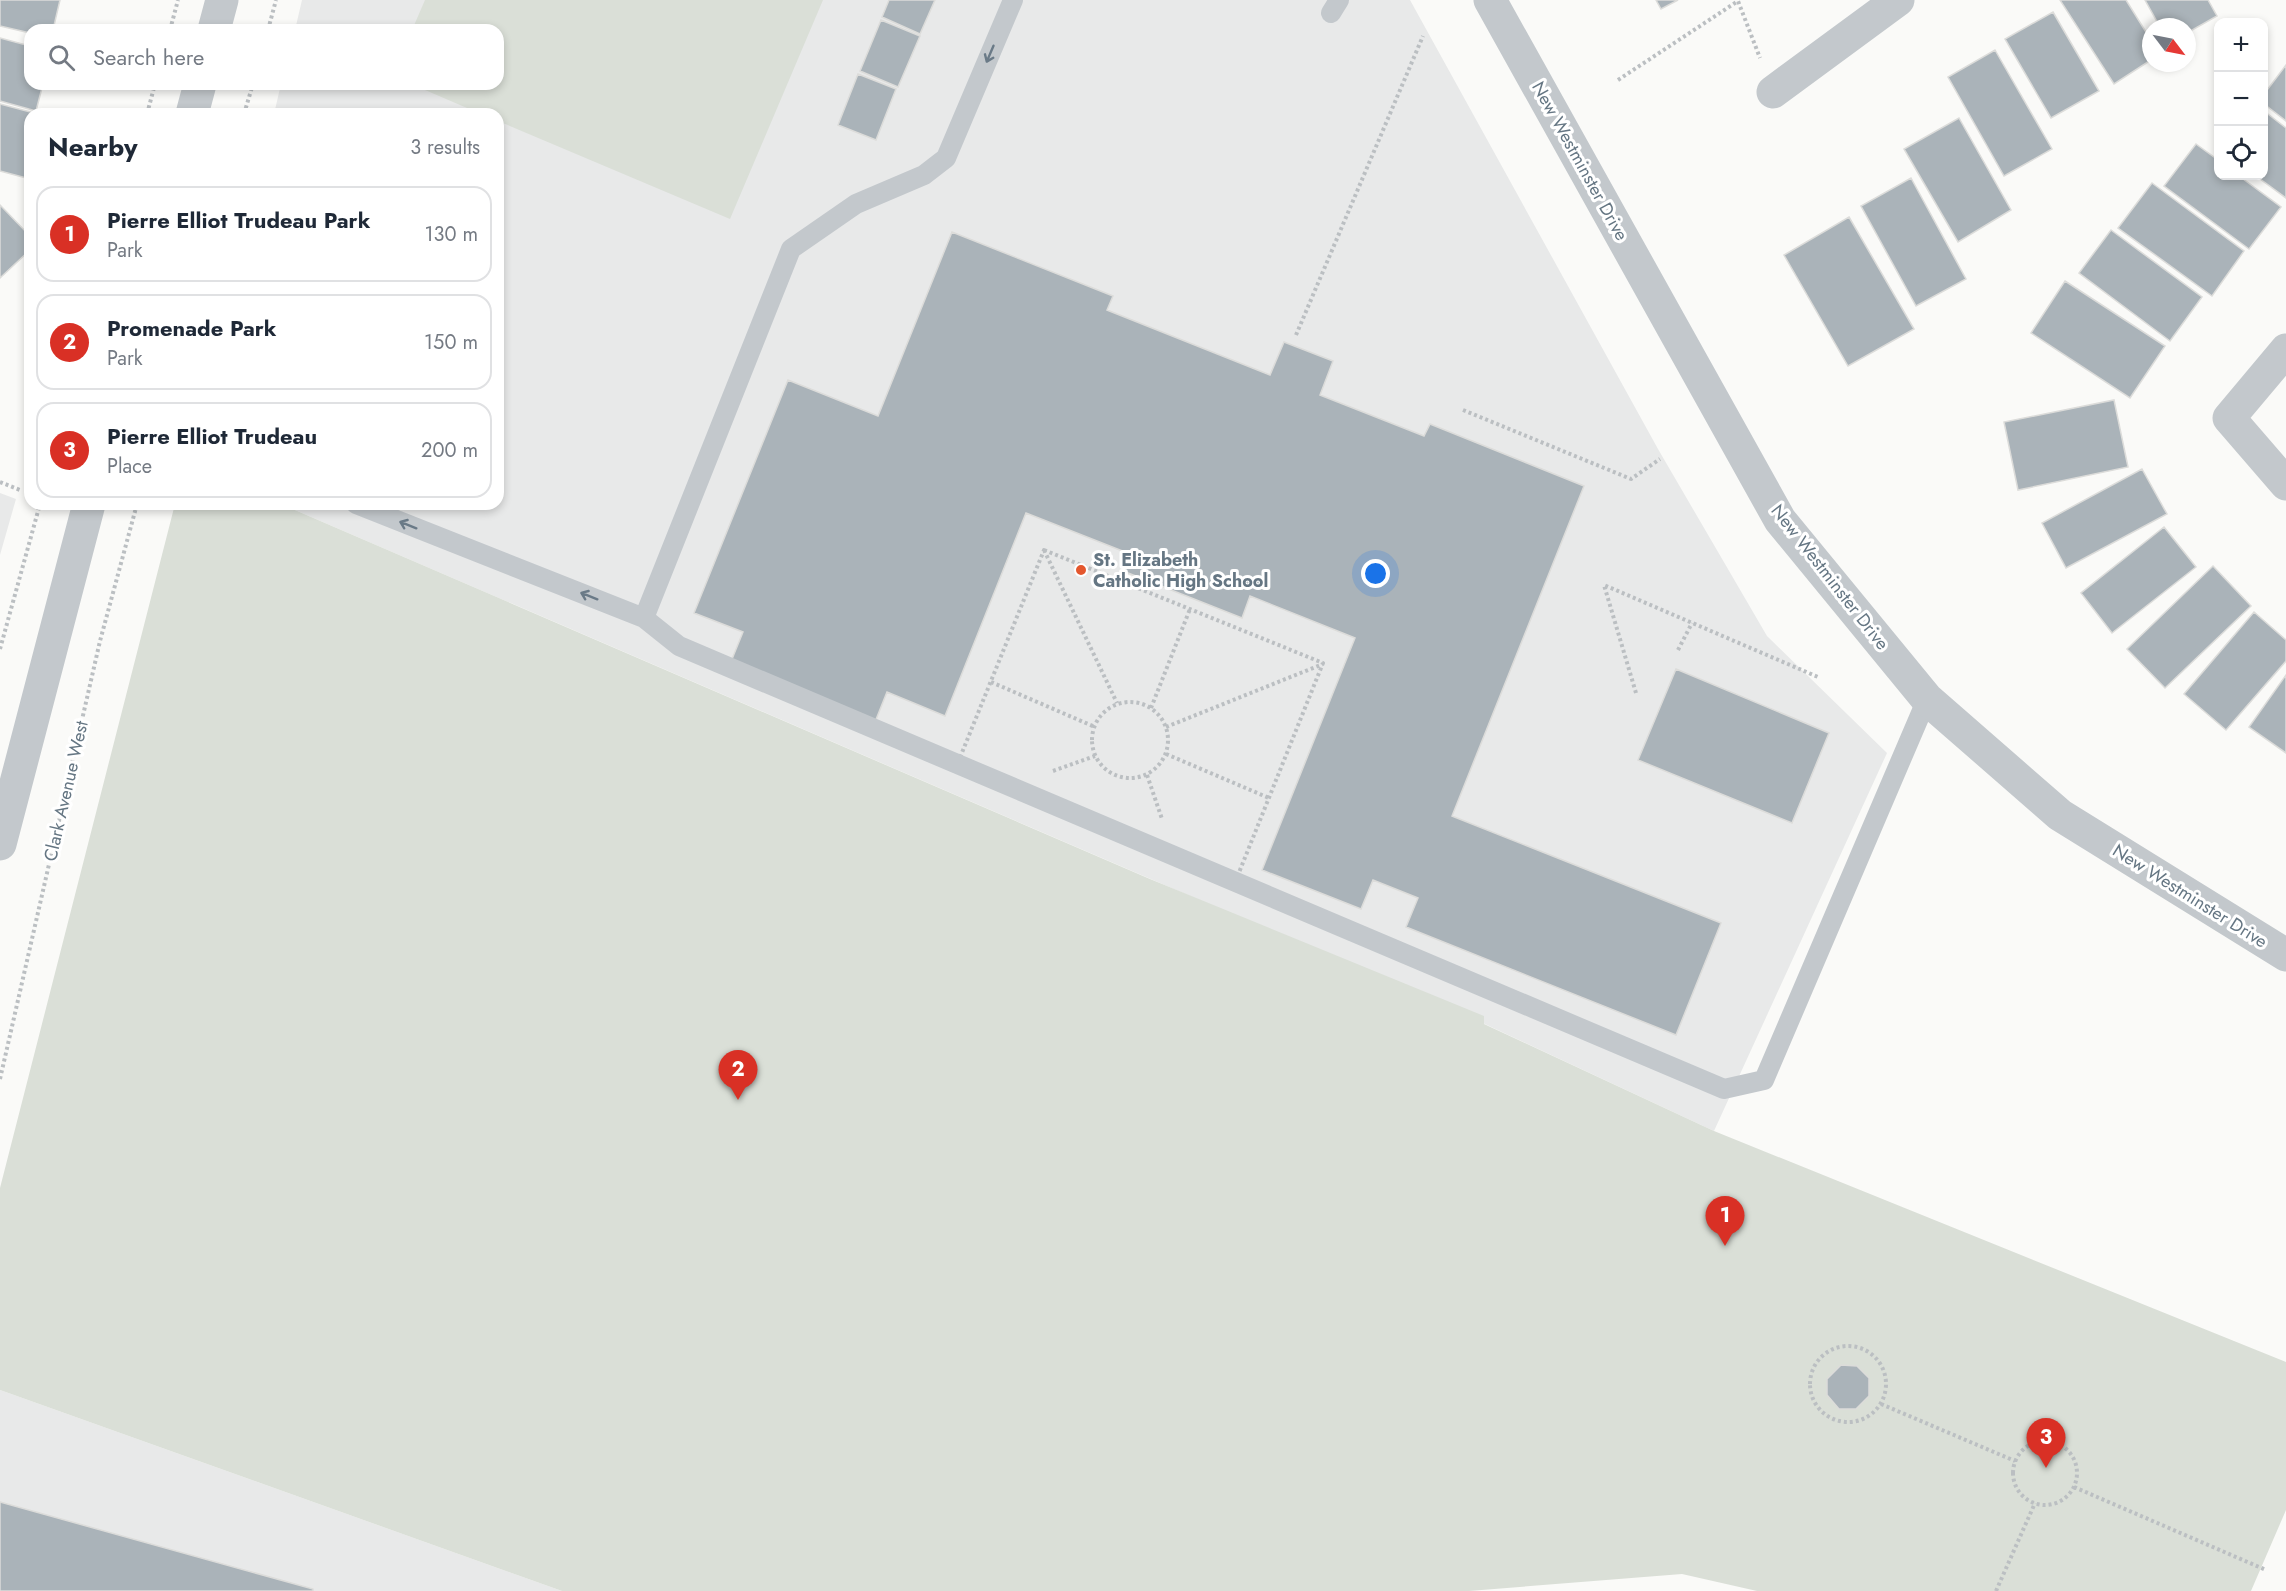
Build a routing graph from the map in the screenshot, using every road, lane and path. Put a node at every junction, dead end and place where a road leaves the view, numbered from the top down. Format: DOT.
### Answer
graph roads {
  1 [pos="178,0"];
  2 [pos="222,0"];
  3 [pos="276,0"];
  4 [pos="1013,0"];
  5 [pos="1490,0"];
  6 [pos="1898,0"];
  7 [pos="172,24"];
  8 [pos="216,24"];
  9 [pos="270,24"];
  10 [pos="1423,36"];
  11 [pos="1618,80"];
  12 [pos="153,90"];
  13 [pos="198,90"];
  14 [pos="251,90"];
  15 [pos="1773,92"];
  16 [pos="149,108"];
  17 [pos="194,108"];
  18 [pos="246,108"];
  19 [pos="1296,335"];
  20 [pos="2286,350"];
  21 [pos="1463,410"];
  22 [pos="1660,459"];
  23 [pos="0,482"];
  24 [pos="2286,484"];
  25 [pos="20,490"];
  26 [pos="38,510"];
  27 [pos="87,510"];
  28 [pos="134,510"];
  29 [pos="371,510"];
  30 [pos="1044,550"];
  31 [pos="1190,609"];
  32 [pos="644,618"];
  33 [pos="1692,623"];
  34 [pos="0,649"];
  35 [pos="1678,650"];
  36 [pos="1323,663"];
  37 [pos="1818,677"];
  38 [pos="991,682"];
  39 [pos="1636,693"];
  40 [pos="1928,699"];
  41 [pos="1117,704"];
  42 [pos="1150,708"];
  43 [pos="1095,727"];
  44 [pos="1166,727"];
  45 [pos="1166,754"];
  46 [pos="1095,756"];
  47 [pos="1051,772"];
  48 [pos="1147,775"];
  49 [pos="1029,780"];
  50 [pos="1018,784"];
  51 [pos="1269,798"];
  52 [pos="1165,827"];
  53 [pos="1169,837"];
  54 [pos="0,844"];
  55 [pos="1172,848"];
  56 [pos="2286,955"];
  57 [pos="0,1078"];
  58 [pos="1881,1404"];
  59 [pos="2015,1461"];
  60 [pos="2073,1486"];
  61 [pos="2035,1503"];
  62 [pos="2266,1570"];
  63 [pos="1996,1591"];
  1 -- 7 [label="path"];
  2 -- 8 [label="street"];
  3 -- 9 [label="path"];
  4 -- 32 [label="lane, one-way"];
  5 -- 40 [label="street, New Westminster Drive"];
  6 -- 15 [label="street"];
  10 -- 19 [label="path"];
  11 -- 15 [label="path"];
  12 -- 16 [label="path"];
  13 -- 17 [label="street"];
  14 -- 18 [label="path"];
  20 -- 24 [label="street"];
  21 -- 22 [label="path"];
  23 -- 25 [label="path"];
  26 -- 34 [label="path"];
  27 -- 54 [label="street"];
  28 -- 57 [label="path, Clark Avenue West"];
  32 -- 29 [label="lane, one-way"];
  30 -- 31 [label="path"];
  30 -- 38 [label="path"];
  30 -- 41 [label="path"];
  31 -- 36 [label="path"];
  31 -- 42 [label="path"];
  32 -- 40 [label="lane"];
  33 -- 35 [label="path"];
  33 -- 37 [label="path"];
  33 -- 39 [label="path"];
  36 -- 44 [label="path"];
  36 -- 51 [label="path"];
  38 -- 43 [label="path"];
  38 -- 50 [label="path"];
  40 -- 56 [label="street, New Westminster Drive"];
  41 -- 42 [label="path"];
  41 -- 43 [label="path"];
  42 -- 44 [label="path"];
  43 -- 46 [label="path"];
  44 -- 45 [label="path"];
  45 -- 48 [label="path"];
  45 -- 51 [label="path"];
  46 -- 47 [label="path"];
  46 -- 48 [label="path"];
  48 -- 52 [label="path"];
  49 -- 50 [label="path"];
  50 -- 55 [label="path"];
  51 -- 55 [label="path"];
  53 -- 55 [label="path"];
  58 -- 58 [label="path"];
  58 -- 59 [label="path"];
  59 -- 60 [label="path"];
  59 -- 61 [label="path"];
  60 -- 61 [label="path"];
  60 -- 62 [label="path"];
  61 -- 63 [label="path"];
}
